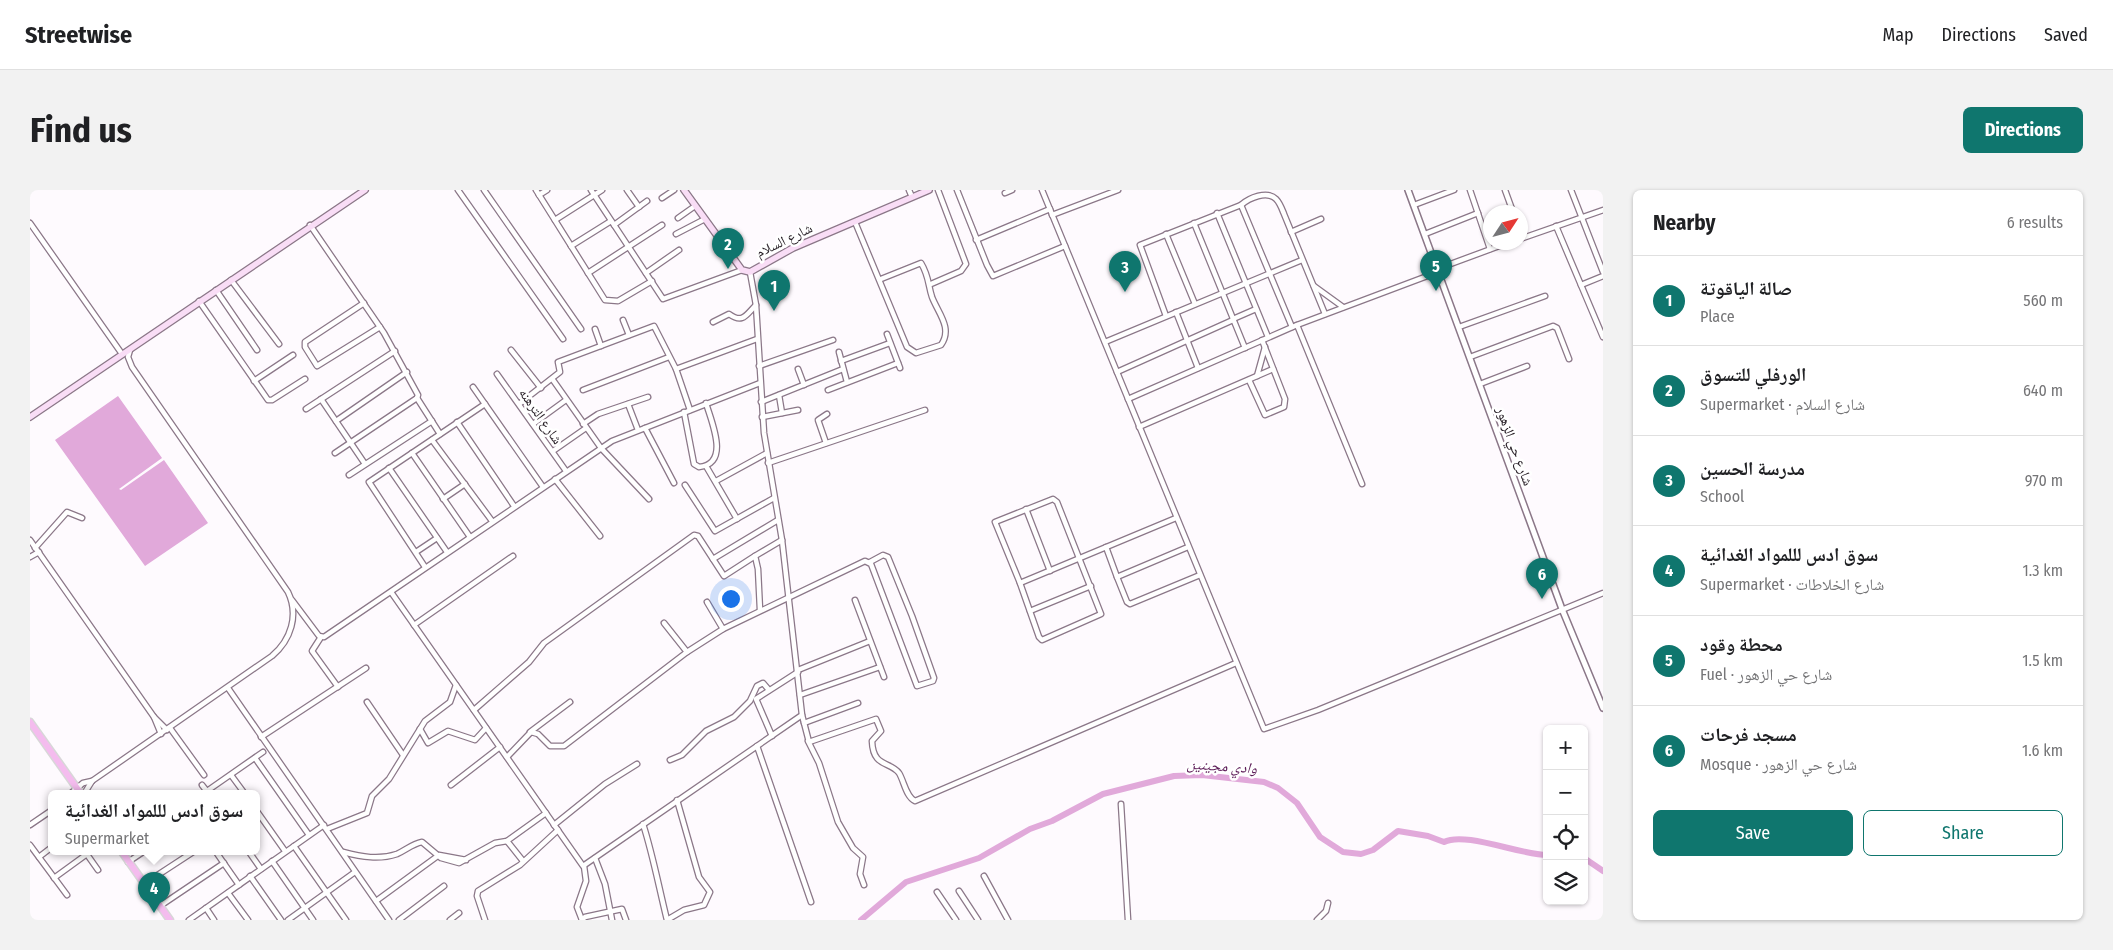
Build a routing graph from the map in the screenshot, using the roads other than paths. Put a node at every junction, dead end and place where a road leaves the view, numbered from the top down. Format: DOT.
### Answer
graph roads {
  1 [pos="365,190"];
  2 [pos="458,190"];
  3 [pos="484,190"];
  4 [pos="547,190"];
  5 [pos="591,190"];
  6 [pos="602,190"];
  7 [pos="627,190"];
  8 [pos="674,190"];
  9 [pos="684,190"];
  10 [pos="910,190"];
  11 [pos="929,190"];
  12 [pos="938,190"];
  13 [pos="957,190"];
  14 [pos="1012,190"];
  15 [pos="1042,190"];
  16 [pos="1118,190"];
  17 [pos="1408,190"];
  18 [pos="1454,190"];
  19 [pos="1470,190"];
  20 [pos="1504,190"];
  21 [pos="1572,190"];
  22 [pos="537,192"];
  23 [pos="1005,193"];
  24 [pos="594,195"];
  25 [pos="912,197"];
  26 [pos="662,198"];
  27 [pos="647,202"];
  28 [pos="1241,205"];
  29 [pos="1414,205"];
  30 [pos="1510,205"];
  31 [pos="695,206"];
  32 [pos="639,207"];
  33 [pos="1050,209"];
  34 [pos="1603,210"];
  35 [pos="1217,213"];
  36 [pos="1478,213"];
  37 [pos="1052,215"];
  38 [pos="1582,217"];
  39 [pos="678,218"];
  40 [pos="705,219"];
  41 [pos="1321,219"];
  42 [pos="555,220"];
  43 [pos="855,222"];
  44 [pos="30,223"];
  45 [pos="613,223"];
  46 [pos="1194,223"];
  47 [pos="662,225"];
  48 [pos="310,226"];
  49 [pos="1556,226"];
  50 [pos="1483,228"];
  51 [pos="1291,232"];
  52 [pos="676,234"];
  53 [pos="1166,234"];
  54 [pos="1425,234"];
  55 [pos="1528,236"];
  56 [pos="976,240"];
  57 [pos="572,246"];
  58 [pos="1065,246"];
  59 [pos="629,247"];
  60 [pos="679,250"];
  61 [pos="1490,250"];
  62 [pos="1302,260"];
  63 [pos="742,270"];
  64 [pos="1438,270"];
  65 [pos="750,272"];
  66 [pos="588,273"];
  67 [pos="646,273"];
  68 [pos="1270,274"];
  69 [pos="1603,274"];
  70 [pos="881,279"];
  71 [pos="230,280"];
  72 [pos="652,281"];
  73 [pos="1246,283"];
  74 [pos="931,284"];
  75 [pos="1581,285"];
  76 [pos="1314,286"];
  77 [pos="216,290"];
  78 [pos="1224,293"];
  79 [pos="1545,296"];
  80 [pos="199,301"];
  81 [pos="364,303"];
  82 [pos="1195,304"];
  83 [pos="756,305"];
  84 [pos="1343,307"];
  85 [pos="1256,308"];
  86 [pos="1176,312"];
  87 [pos="1325,314"];
  88 [pos="1166,316"];
  89 [pos="1233,319"];
  90 [pos="623,320"];
  91 [pos="713,322"];
  92 [pos="1295,326"];
  93 [pos="1459,327"];
  94 [pos="380,328"];
  95 [pos="581,329"];
  96 [pos="595,329"];
  97 [pos="887,334"];
  98 [pos="629,335"];
  99 [pos="1268,337"];
  100 [pos="1603,337"];
  101 [pos="563,339"];
  102 [pos="757,339"];
  103 [pos="833,340"];
  104 [pos="1187,340"];
  105 [pos="1262,340"];
  106 [pos="1105,342"];
  107 [pos="890,343"];
  108 [pos="279,344"];
  109 [pos="601,346"];
  110 [pos="1265,347"];
  111 [pos="130,348"];
  112 [pos="1245,348"];
  113 [pos="256,350"];
  114 [pos="511,350"];
  115 [pos="395,351"];
  116 [pos="839,352"];
  117 [pos="122,354"];
  118 [pos="293,355"];
  119 [pos="669,357"];
  120 [pos="1470,357"];
  121 [pos="1569,359"];
  122 [pos="841,361"];
  123 [pos="759,366"];
  124 [pos="1527,366"];
  125 [pos="1198,368"];
  126 [pos="676,369"];
  127 [pos="843,369"];
  128 [pos="1273,369"];
  129 [pos="798,370"];
  130 [pos="407,372"];
  131 [pos="1117,372"];
  132 [pos="498,374"];
  133 [pos="1257,376"];
  134 [pos="305,379"];
  135 [pos="552,380"];
  136 [pos="1249,380"];
  137 [pos="254,381"];
  138 [pos="847,382"];
  139 [pos="760,383"];
  140 [pos="1480,384"];
  141 [pos="804,385"];
  142 [pos="473,387"];
  143 [pos="541,388"];
  144 [pos="583,390"];
  145 [pos="828,390"];
  146 [pos="778,395"];
  147 [pos="648,396"];
  148 [pos="417,398"];
  149 [pos="321,399"];
  150 [pos="1128,399"];
  151 [pos="566,400"];
  152 [pos="761,402"];
  153 [pos="706,403"];
  154 [pos="485,404"];
  155 [pos="519,404"];
  156 [pos="628,404"];
  157 [pos="306,409"];
  158 [pos="690,410"];
  159 [pos="798,410"];
  160 [pos="926,410"];
  161 [pos="684,412"];
  162 [pos="782,413"];
  163 [pos="827,414"];
  164 [pos="30,417"];
  165 [pos="762,418"];
  166 [pos="336,421"];
  167 [pos="432,421"];
  168 [pos="457,422"];
  169 [pos="533,424"];
  170 [pos="585,426"];
  171 [pos="1139,427"];
  172 [pos="645,428"];
  173 [pos="638,430"];
  174 [pos="440,434"];
  175 [pos="432,440"];
  176 [pos="350,443"];
  177 [pos="826,443"];
  178 [pos="601,448"];
  179 [pos="553,451"];
  180 [pos="335,453"];
  181 [pos="412,453"];
  182 [pos="767,453"];
  183 [pos="365,464"];
  184 [pos="768,464"];
  185 [pos="706,466"];
  186 [pos="389,468"];
  187 [pos="566,471"];
  188 [pos="349,475"];
  189 [pos="555,479"];
  190 [pos="716,481"];
  191 [pos="674,483"];
  192 [pos="465,484"];
  193 [pos="1362,484"];
  194 [pos="685,485"];
  195 [pos="543,487"];
  196 [pos="774,498"];
  197 [pos="444,499"];
  198 [pos="649,499"];
  199 [pos="514,506"];
  200 [pos="1026,509"];
  201 [pos="82,518"];
  202 [pos="1176,518"];
  203 [pos="737,519"];
  204 [pos="778,520"];
  205 [pos="492,521"];
  206 [pos="600,536"];
  207 [pos="470,537"];
  208 [pos="437,538"];
  209 [pos="30,540"];
  210 [pos="782,540"];
  211 [pos="1188,546"];
  212 [pos="1106,547"];
  213 [pos="35,549"];
  214 [pos="416,552"];
  215 [pos="447,552"];
  216 [pos="513,556"];
  217 [pos="755,556"];
  218 [pos="30,557"];
  219 [pos="713,558"];
  220 [pos="1080,558"];
  221 [pos="870,562"];
  222 [pos="426,567"];
  223 [pos="1050,571"];
  224 [pos="1200,575"];
  225 [pos="1117,577"];
  226 [pos="1020,583"];
  227 [pos="1091,586"];
  228 [pos="391,592"];
  229 [pos="1603,593"];
  230 [pos="789,597"];
  231 [pos="291,599"];
  232 [pos="854,600"];
  233 [pos="707,602"];
  234 [pos="1562,609"];
  235 [pos="760,610"];
  236 [pos="1030,612"];
  237 [pos="664,623"];
  238 [pos="414,625"];
  239 [pos="723,629"];
  240 [pos="321,637"];
  241 [pos="870,641"];
  242 [pos="687,652"];
  243 [pos="1236,663"];
  244 [pos="880,667"];
  245 [pos="366,668"];
  246 [pos="798,671"];
  247 [pos="884,677"];
  248 [pos="456,684"];
  249 [pos="338,687"];
  250 [pos="228,688"];
  251 [pos="769,690"];
  252 [pos="800,694"];
  253 [pos="367,702"];
  254 [pos="570,702"];
  255 [pos="858,704"];
  256 [pos="1603,708"];
  257 [pos="474,710"];
  258 [pos="802,715"];
  259 [pos="154,717"];
  260 [pos="30,722"];
  261 [pos="804,723"];
  262 [pos="486,728"];
  263 [pos="168,729"];
  264 [pos="420,729"];
  265 [pos="529,733"];
  266 [pos="162,734"];
  267 [pos="772,736"];
  268 [pos="261,737"];
  269 [pos="808,741"];
  270 [pos="757,746"];
  271 [pos="500,747"];
  272 [pos="263,752"];
  273 [pos="403,755"];
  274 [pos="507,757"];
  275 [pos="255,758"];
  276 [pos="670,760"];
  277 [pos="637,764"];
  278 [pos="232,774"];
  279 [pos="204,775"];
  280 [pos="92,781"];
  281 [pos="202,785"];
  282 [pos="451,785"];
  283 [pos="76,788"];
  284 [pos="85,790"];
  285 [pos="206,790"];
  286 [pos="212,790"];
  287 [pos="242,790"];
  288 [pos="677,800"];
  289 [pos="1121,804"];
  290 [pos="48,813"];
  291 [pos="546,813"];
  292 [pos="260,816"];
  293 [pos="643,824"];
  294 [pos="30,825"];
  295 [pos="554,825"];
  296 [pos="326,827"];
  297 [pos="558,830"];
  298 [pos="310,835"];
  299 [pos="507,841"];
  300 [pos="30,845"];
  301 [pos="294,846"];
  302 [pos="48,850"];
  303 [pos="285,851"];
  304 [pos="343,852"];
  305 [pos="83,855"];
  306 [pos="87,855"];
  307 [pos="124,855"];
  308 [pos="138,855"];
  309 [pos="188,855"];
  310 [pos="218,855"];
  311 [pos="251,855"];
  312 [pos="438,856"];
  313 [pos="39,857"];
  314 [pos="595,858"];
  315 [pos="272,861"];
  316 [pos="523,861"];
  317 [pos="128,862"];
  318 [pos="224,863"];
  319 [pos="584,866"];
  320 [pos="261,869"];
  321 [pos="98,870"];
  322 [pos="355,872"];
  323 [pos="250,876"];
  324 [pos="984,876"];
  325 [pos="54,878"];
  326 [pos="144,884"];
  327 [pos="239,884"];
  328 [pos="864,885"];
  329 [pos="444,886"];
  330 [pos="959,891"];
  331 [pos="937,892"];
  332 [pos="228,893"];
  333 [pos="327,893"];
  334 [pos="67,895"];
  335 [pos="376,901"];
  336 [pos="811,902"];
  337 [pos="1328,903"];
  338 [pos="160,906"];
  339 [pos="206,908"];
  340 [pos="305,908"];
  341 [pos="610,912"];
  342 [pos="459,914"];
  343 [pos="170,920"];
  344 [pos="189,920"];
  345 [pos="214,920"];
  346 [pos="248,920"];
  347 [pos="281,920"];
  348 [pos="288,920"];
  349 [pos="313,920"];
  350 [pos="346,920"];
  351 [pos="389,920"];
  352 [pos="398,920"];
  353 [pos="450,920"];
  354 [pos="485,920"];
  355 [pos="582,920"];
  356 [pos="612,920"];
  357 [pos="626,920"];
  358 [pos="956,920"];
  359 [pos="978,920"];
  360 [pos="1008,920"];
  361 [pos="1128,920"];
  362 [pos="1318,920"];
  1 -- 48 [label="main road"];
  2 -- 101 [label="street"];
  3 -- 95 [label="street"];
  4 -- 22 [label="street"];
  5 -- 24 [label="street"];
  6 -- 24 [label="street"];
  7 -- 32 [label="street"];
  8 -- 26 [label="street"];
  9 -- 31 [label="main road"];
  10 -- 25 [label="street"];
  11 -- 25 [label="main road, شارع السلام"];
  12 -- 74 [label="street"];
  13 -- 56 [label="street"];
  14 -- 23 [label="street"];
  15 -- 33 [label="street"];
  16 -- 37 [label="street"];
  17 -- 29 [label="street, شارع حي الزهور"];
  18 -- 29 [label="street"];
  19 -- 36 [label="street"];
  20 -- 30 [label="street"];
  21 -- 38 [label="street"];
  22 -- 42 [label="street"];
  24 -- 42 [label="street"];
  24 -- 45 [label="street"];
  25 -- 43 [label="main road, شارع السلام"];
  27 -- 32 [label="street"];
  28 -- 35 [label="street"];
  28 -- 51 [label="street"];
  28 -- 68 [label="street"];
  29 -- 54 [label="street, شارع حي الزهور"];
  31 -- 39 [label="street"];
  31 -- 40 [label="main road"];
  32 -- 45 [label="street"];
  33 -- 37 [label="street"];
  33 -- 56 [label="street"];
  34 -- 38 [label="street"];
  35 -- 46 [label="street"];
  35 -- 73 [label="street"];
  36 -- 50 [label="street"];
  36 -- 54 [label="street"];
  37 -- 58 [label="street"];
  38 -- 49 [label="street"];
  38 -- 69 [label="street"];
  40 -- 52 [label="street"];
  40 -- 63 [label="main road"];
  41 -- 51 [label="street"];
  42 -- 57 [label="street"];
  43 -- 65 [label="main road, شارع السلام"];
  43 -- 70 [label="street"];
  44 -- 117 [label="street"];
  45 -- 57 [label="street"];
  45 -- 59 [label="street"];
  46 -- 53 [label="street"];
  46 -- 78 [label="street"];
  47 -- 59 [label="street"];
  48 -- 71 [label="main road"];
  48 -- 81 [label="street"];
  49 -- 55 [label="street"];
  49 -- 75 [label="street"];
  51 -- 62 [label="street"];
  53 -- 82 [label="street"];
  53 -- 88 [label="street"];
  54 -- 64 [label="street, شارع حي الزهور"];
  56 -- 58 [label="street"];
  57 -- 66 [label="street"];
  58 -- 106 [label="street"];
  59 -- 66 [label="street"];
  59 -- 67 [label="street"];
  60 -- 67 [label="street"];
  61 -- 64 [label="street"];
  62 -- 68 [label="street"];
  62 -- 76 [label="street"];
  63 -- 65 [label="main road, شارع السلام"];
  63 -- 72 [label="street"];
  64 -- 84 [label="street"];
  64 -- 93 [label="street, شارع حي الزهور"];
  65 -- 83 [label="street"];
  66 -- 72 [label="street"];
  67 -- 72 [label="street"];
  68 -- 73 [label="street"];
  68 -- 92 [label="street"];
  69 -- 75 [label="street"];
  70 -- 74 [label="street"];
  70 -- 74 [label="street"];
  71 -- 77 [label="main road"];
  71 -- 108 [label="street"];
  73 -- 78 [label="street"];
  73 -- 85 [label="street"];
  75 -- 100 [label="street"];
  76 -- 84 [label="street"];
  76 -- 87 [label="street"];
  77 -- 80 [label="main road"];
  77 -- 113 [label="street"];
  78 -- 82 [label="street"];
  78 -- 89 [label="street"];
  79 -- 93 [label="street"];
  80 -- 111 [label="main road"];
  80 -- 137 [label="street"];
  81 -- 94 [label="street"];
  81 -- 94 [label="street"];
  82 -- 86 [label="street"];
  83 -- 91 [label="street"];
  83 -- 102 [label="street"];
  84 -- 87 [label="street"];
  85 -- 89 [label="street"];
  85 -- 99 [label="street"];
  86 -- 88 [label="street"];
  86 -- 104 [label="street"];
  87 -- 92 [label="street"];
  88 -- 106 [label="street"];
  89 -- 104 [label="street"];
  89 -- 112 [label="street"];
  90 -- 98 [label="street"];
  92 -- 99 [label="street"];
  92 -- 193 [label="street"];
  93 -- 120 [label="street, شارع حي الزهور"];
  94 -- 115 [label="street"];
  96 -- 109 [label="street"];
  97 -- 107 [label="street"];
  98 -- 109 [label="street"];
  98 -- 119 [label="street"];
  99 -- 105 [label="street"];
  102 -- 123 [label="street"];
  102 -- 126 [label="street"];
  103 -- 123 [label="street"];
  104 -- 125 [label="street"];
  104 -- 131 [label="street"];
  105 -- 110 [label="street"];
  105 -- 112 [label="street"];
  106 -- 131 [label="street"];
  107 -- 122 [label="street"];
  107 -- 138 [label="street"];
  109 -- 135 [label="street"];
  110 -- 128 [label="street"];
  110 -- 133 [label="street"];
  111 -- 117 [label="main road"];
  111 -- 231 [label="street"];
  112 -- 125 [label="street"];
  114 -- 143 [label="street"];
  115 -- 130 [label="street"];
  115 -- 149 [label="street"];
  116 -- 122 [label="street"];
  117 -- 164 [label="main road"];
  118 -- 137 [label="street"];
  119 -- 126 [label="street"];
  119 -- 144 [label="street"];
  120 -- 121 [label="street"];
  120 -- 140 [label="street, شارع حي الزهور"];
  122 -- 127 [label="street"];
  123 -- 139 [label="street"];
  124 -- 140 [label="street"];
  125 -- 150 [label="street"];
  126 -- 158 [label="street"];
  127 -- 138 [label="street"];
  127 -- 141 [label="street"];
  128 -- 133 [label="street"];
  128 -- 136 [label="street"];
  129 -- 141 [label="street"];
  130 -- 148 [label="street"];
  130 -- 166 [label="street"];
  131 -- 150 [label="street"];
  132 -- 155 [label="street, شارع الترهنه"];
  133 -- 136 [label="street"];
  134 -- 137 [label="street"];
  135 -- 143 [label="street"];
  135 -- 151 [label="street"];
  136 -- 171 [label="street"];
  138 -- 145 [label="street"];
  139 -- 152 [label="street"];
  139 -- 153 [label="street"];
  140 -- 234 [label="street, شارع حي الزهور"];
  141 -- 146 [label="street"];
  142 -- 154 [label="street"];
  143 -- 155 [label="street"];
  146 -- 152 [label="street"];
  146 -- 162 [label="street"];
  147 -- 156 [label="street"];
  148 -- 167 [label="street"];
  148 -- 176 [label="street"];
  149 -- 157 [label="street"];
  149 -- 166 [label="street"];
  150 -- 171 [label="street"];
  151 -- 169 [label="street"];
  151 -- 170 [label="street"];
  152 -- 165 [label="street"];
  153 -- 158 [label="street"];
  153 -- 185 [label="street"];
  154 -- 168 [label="street"];
  154 -- 195 [label="street"];
  155 -- 169 [label="street, شارع الترهنه"];
  156 -- 170 [label="street"];
  156 -- 173 [label="street"];
  158 -- 161 [label="street"];
  159 -- 162 [label="street"];
  160 -- 177 [label="street"];
  161 -- 172 [label="street"];
  161 -- 185 [label="street"];
  162 -- 165 [label="street"];
  163 -- 177 [label="street"];
  165 -- 182 [label="street"];
  166 -- 176 [label="street"];
  167 -- 174 [label="street"];
  167 -- 183 [label="street"];
  168 -- 174 [label="street"];
  168 -- 199 [label="street"];
  169 -- 179 [label="street, شارع الترهنه"];
  170 -- 178 [label="street"];
  170 -- 179 [label="street"];
  171 -- 202 [label="street"];
  172 -- 173 [label="street"];
  172 -- 191 [label="street"];
  173 -- 178 [label="street"];
  174 -- 175 [label="street"];
  175 -- 181 [label="street"];
  175 -- 192 [label="street"];
  176 -- 180 [label="street"];
  176 -- 183 [label="street"];
  177 -- 184 [label="street"];
  178 -- 187 [label="street"];
  178 -- 198 [label="street"];
  179 -- 187 [label="street, شارع الترهنه"];
  181 -- 186 [label="street"];
  181 -- 197 [label="street"];
  182 -- 184 [label="street"];
  182 -- 190 [label="street"];
  183 -- 188 [label="street"];
  184 -- 196 [label="street"];
  185 -- 190 [label="street"];
  186 -- 208 [label="street"];
  186 -- 214 [label="street"];
  187 -- 189 [label="street"];
  189 -- 195 [label="street"];
  189 -- 206 [label="street"];
  190 -- 203 [label="street"];
  192 -- 197 [label="street"];
  192 -- 205 [label="street"];
  194 -- 203 [label="street"];
  195 -- 199 [label="street"];
  196 -- 203 [label="street"];
  196 -- 204 [label="street"];
  197 -- 207 [label="street"];
  199 -- 205 [label="street"];
  200 -- 220 [label="street"];
  200 -- 223 [label="street"];
  200 -- 226 [label="street"];
  201 -- 213 [label="street"];
  202 -- 211 [label="street"];
  202 -- 212 [label="street"];
  204 -- 210 [label="street"];
  204 -- 219 [label="street"];
  205 -- 207 [label="street"];
  207 -- 215 [label="street"];
  208 -- 214 [label="street"];
  208 -- 215 [label="street"];
  209 -- 213 [label="street"];
  210 -- 217 [label="street"];
  210 -- 230 [label="street"];
  211 -- 224 [label="street"];
  211 -- 225 [label="street"];
  212 -- 220 [label="street"];
  212 -- 225 [label="street"];
  213 -- 218 [label="street"];
  213 -- 259 [label="street"];
  214 -- 222 [label="street"];
  215 -- 222 [label="street"];
  216 -- 238 [label="street"];
  217 -- 219 [label="street"];
  217 -- 235 [label="street"];
  219 -- 257 [label="street"];
  220 -- 223 [label="street"];
  220 -- 227 [label="street"];
  221 -- 221 [label="street"];
  221 -- 230 [label="street"];
  222 -- 228 [label="street"];
  223 -- 226 [label="street"];
  224 -- 225 [label="street"];
  224 -- 243 [label="street"];
  226 -- 236 [label="street"];
  227 -- 236 [label="street"];
  227 -- 236 [label="street"];
  228 -- 238 [label="street"];
  228 -- 240 [label="street"];
  229 -- 234 [label="street"];
  230 -- 235 [label="street"];
  230 -- 246 [label="street"];
  231 -- 240 [label="street"];
  231 -- 250 [label="street"];
  232 -- 241 [label="street"];
  233 -- 239 [label="street"];
  234 -- 243 [label="street"];
  234 -- 256 [label="street, شارع حي الزهور"];
  235 -- 239 [label="street"];
  237 -- 242 [label="street"];
  238 -- 248 [label="street"];
  239 -- 242 [label="street"];
  240 -- 249 [label="street"];
  241 -- 244 [label="street"];
  241 -- 246 [label="street"];
  242 -- 265 [label="street"];
  243 -- 269 [label="street"];
  244 -- 247 [label="street"];
  244 -- 252 [label="street"];
  245 -- 249 [label="street"];
  246 -- 251 [label="street"];
  246 -- 252 [label="street"];
  248 -- 257 [label="street"];
  248 -- 264 [label="street"];
  249 -- 268 [label="street"];
  250 -- 263 [label="street"];
  250 -- 268 [label="street"];
  251 -- 267 [label="street"];
  251 -- 276 [label="street"];
  252 -- 258 [label="street"];
  253 -- 273 [label="street"];
  254 -- 265 [label="street"];
  255 -- 261 [label="street"];
  257 -- 262 [label="street"];
  258 -- 261 [label="street"];
  258 -- 267 [label="street"];
  259 -- 263 [label="street"];
  259 -- 266 [label="street"];
  260 -- 283 [label="main road"];
  261 -- 269 [label="street"];
  262 -- 264 [label="street"];
  262 -- 271 [label="street"];
  263 -- 266 [label="street"];
  263 -- 279 [label="street"];
  264 -- 273 [label="street"];
  265 -- 274 [label="street"];
  266 -- 280 [label="street"];
  267 -- 270 [label="street"];
  268 -- 296 [label="street"];
  269 -- 328 [label="street"];
  270 -- 288 [label="street"];
  270 -- 336 [label="street"];
  271 -- 274 [label="street"];
  271 -- 282 [label="street"];
  272 -- 275 [label="street"];
  273 -- 296 [label="street"];
  274 -- 291 [label="street"];
  275 -- 278 [label="street"];
  275 -- 298 [label="street"];
  277 -- 295 [label="street"];
  278 -- 286 [label="street"];
  278 -- 287 [label="street"];
  280 -- 283 [label="street"];
  280 -- 284 [label="street"];
  281 -- 285 [label="street"];
  288 -- 293 [label="street"];
  288 -- 293 [label="street"];
  289 -- 361 [label="street"];
  290 -- 294 [label="street"];
  291 -- 295 [label="street"];
  291 -- 299 [label="street"];
  292 -- 303 [label="street"];
  293 -- 314 [label="street"];
  295 -- 297 [label="street"];
  296 -- 298 [label="street"];
  296 -- 304 [label="street"];
  297 -- 316 [label="street"];
  297 -- 319 [label="street"];
  298 -- 301 [label="street"];
  299 -- 312 [label="street"];
  299 -- 316 [label="street"];
  300 -- 313 [label="street"];
  301 -- 303 [label="street"];
  301 -- 333 [label="street"];
  302 -- 313 [label="street"];
  303 -- 315 [label="street"];
  304 -- 312 [label="street"];
  304 -- 322 [label="street"];
  305 -- 325 [label="street"];
  306 -- 321 [label="street"];
  307 -- 317 [label="main road"];
  308 -- 317 [label="street"];
  309 -- 326 [label="street"];
  310 -- 318 [label="street"];
  311 -- 320 [label="street"];
  312 -- 335 [label="street"];
  313 -- 325 [label="street"];
  314 -- 319 [label="street"];
  314 -- 341 [label="street"];
  315 -- 320 [label="street"];
  315 -- 340 [label="street"];
  316 -- 354 [label="street"];
  317 -- 326 [label="main road"];
  318 -- 327 [label="street"];
  318 -- 338 [label="street"];
  319 -- 355 [label="street"];
  320 -- 323 [label="street"];
  322 -- 333 [label="street"];
  322 -- 335 [label="street"];
  323 -- 327 [label="street"];
  323 -- 347 [label="street"];
  324 -- 360 [label="street"];
  325 -- 334 [label="street"];
  326 -- 338 [label="main road"];
  327 -- 332 [label="street"];
  329 -- 352 [label="street"];
  330 -- 359 [label="street"];
  331 -- 358 [label="street"];
  332 -- 339 [label="street"];
  332 -- 346 [label="street"];
  333 -- 340 [label="street"];
  333 -- 350 [label="street"];
  335 -- 351 [label="street"];
  337 -- 362 [label="street"];
  338 -- 343 [label="main road"];
  339 -- 344 [label="street"];
  339 -- 345 [label="street"];
  340 -- 348 [label="street"];
  340 -- 349 [label="street"];
  341 -- 355 [label="street"];
  341 -- 356 [label="street"];
  341 -- 357 [label="street"];
  342 -- 353 [label="street"];
}
